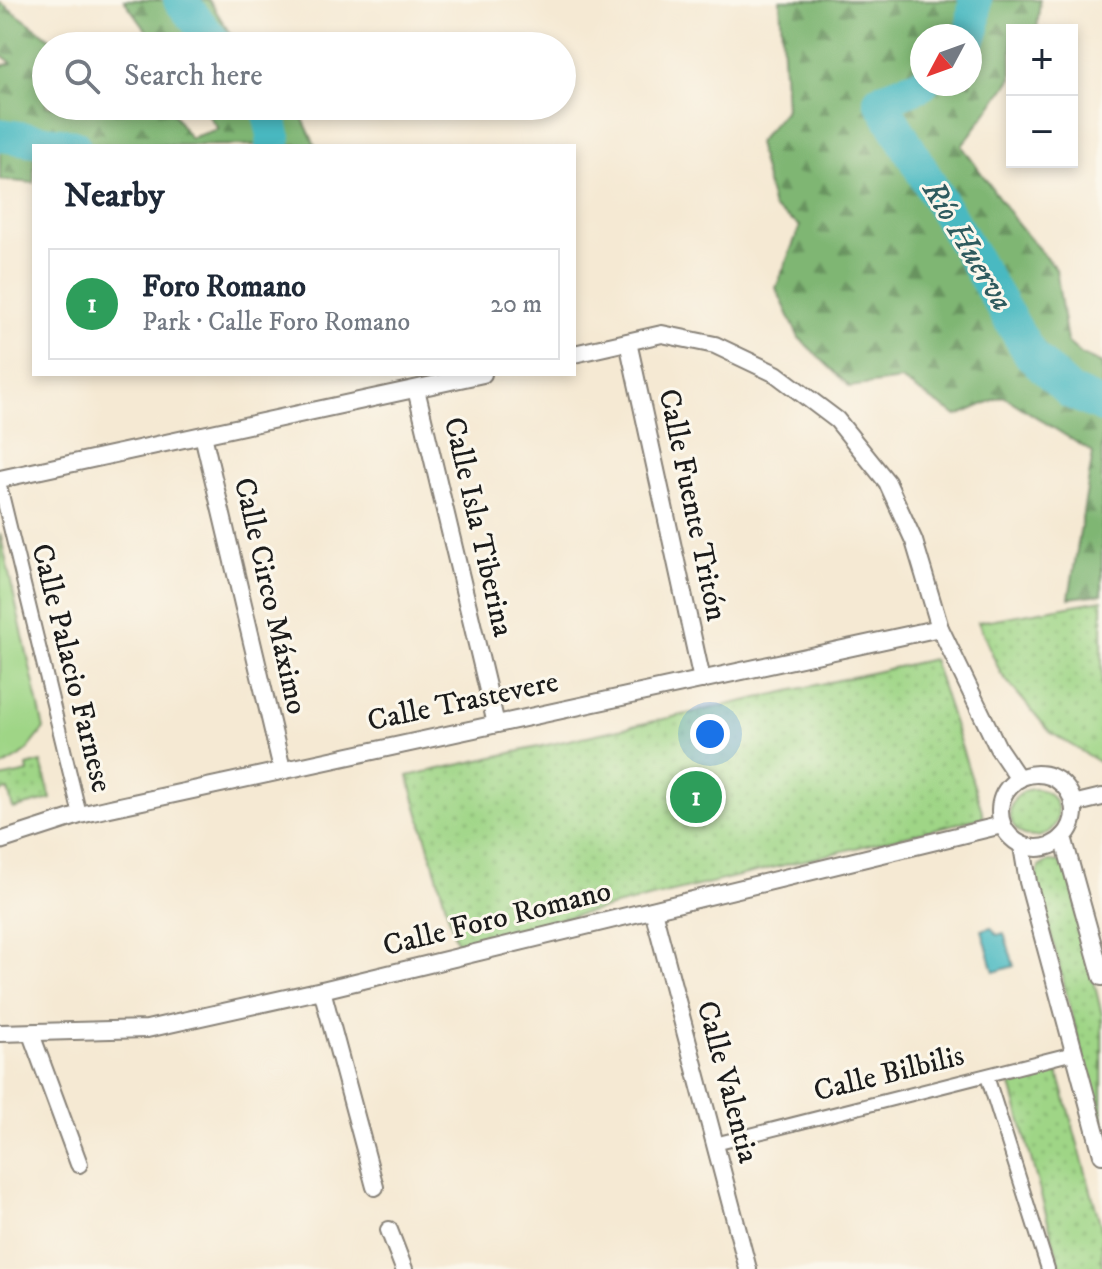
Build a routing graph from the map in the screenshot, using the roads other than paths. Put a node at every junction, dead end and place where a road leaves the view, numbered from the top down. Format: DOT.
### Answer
graph roads {
  1 [pos="628,342"];
  2 [pos="576,354"];
  3 [pos="474,376"];
  4 [pos="416,389"];
  5 [pos="203,435"];
  6 [pos="0,479"];
  7 [pos="0,486"];
  8 [pos="940,628"];
  9 [pos="702,680"];
  10 [pos="496,724"];
  11 [pos="282,769"];
  12 [pos="1019,779"];
  13 [pos="1102,797"];
  14 [pos="1073,804"];
  15 [pos="80,815"];
  16 [pos="1002,825"];
  17 [pos="1063,837"];
  18 [pos="0,841"];
  19 [pos="1022,846"];
  20 [pos="653,910"];
  21 [pos="1102,977"];
  22 [pos="322,990"];
  23 [pos="0,1033"];
  24 [pos="31,1034"];
  25 [pos="1074,1053"];
  26 [pos="987,1076"];
  27 [pos="715,1144"];
  28 [pos="1102,1155"];
  29 [pos="79,1164"];
  30 [pos="375,1187"];
  31 [pos="389,1230"];
  32 [pos="404,1269"];
  33 [pos="748,1269"];
  34 [pos="1048,1269"];
  1 -- 2 [label="street"];
  1 -- 8 [label="street"];
  1 -- 9 [label="street, Calle Fuente Tritón"];
  3 -- 4 [label="street"];
  4 -- 5 [label="street"];
  4 -- 10 [label="street, Calle Isla Tiberina"];
  5 -- 6 [label="street"];
  5 -- 11 [label="street, Calle Circo Máximo"];
  7 -- 15 [label="street, Calle Palacio Farnese"];
  8 -- 9 [label="street, Calle Trastevere"];
  8 -- 12 [label="street"];
  9 -- 10 [label="street, Calle Trastevere"];
  10 -- 11 [label="street, Calle Trastevere"];
  11 -- 15 [label="street, Calle Trastevere"];
  12 -- 14 [label="street"];
  12 -- 16 [label="street"];
  13 -- 14 [label="street"];
  14 -- 17 [label="street"];
  15 -- 18 [label="street, Calle Trastevere"];
  16 -- 19 [label="street"];
  16 -- 20 [label="street, Calle Foro Romano"];
  17 -- 19 [label="street"];
  17 -- 21 [label="street"];
  19 -- 25 [label="street"];
  20 -- 22 [label="street, Calle Foro Romano"];
  20 -- 27 [label="street, Calle Valentia"];
  22 -- 24 [label="street, Calle Foro Romano"];
  22 -- 30 [label="street"];
  23 -- 24 [label="street, Calle Foro Romano"];
  24 -- 29 [label="street"];
  25 -- 26 [label="street, Calle Bilbilis"];
  25 -- 28 [label="street"];
  26 -- 27 [label="street, Calle Bilbilis"];
  26 -- 34 [label="street"];
  27 -- 33 [label="street, Calle Valentia"];
  31 -- 32 [label="street"];
}
